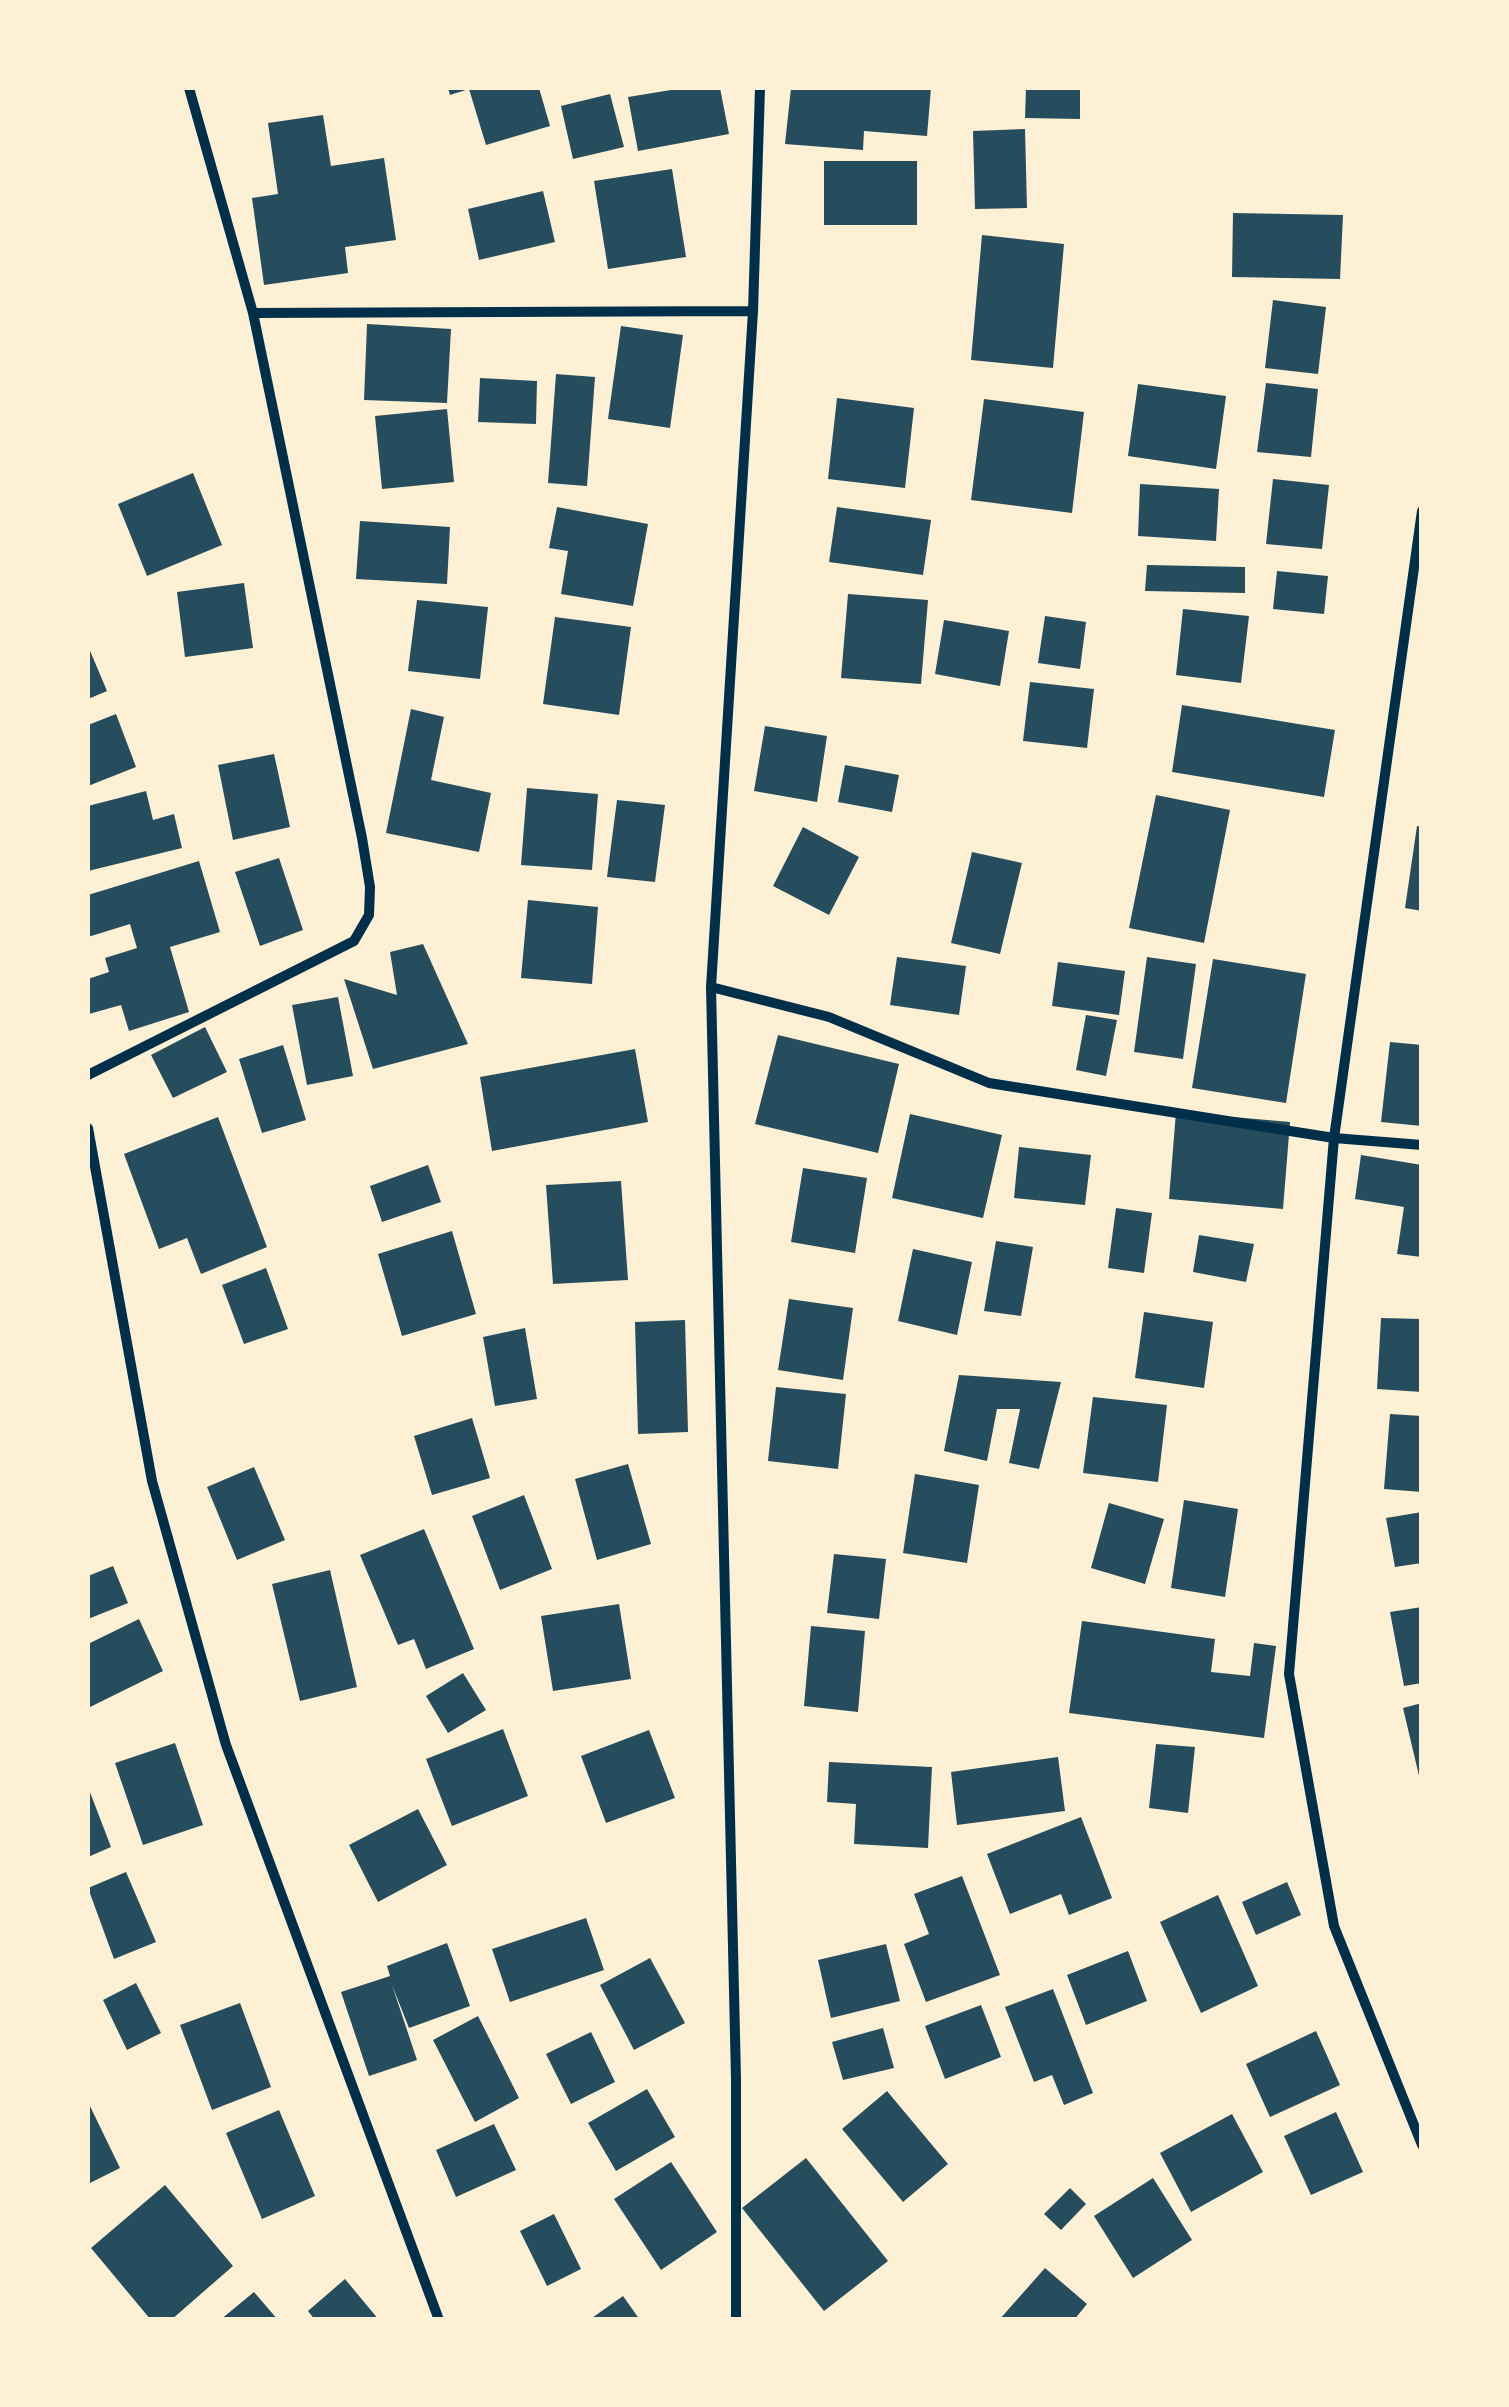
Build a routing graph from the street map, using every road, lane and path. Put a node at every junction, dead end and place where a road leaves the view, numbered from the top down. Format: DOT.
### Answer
graph roads {
  1 [pos="188,88"];
  2 [pos="760,88"];
  3 [pos="753,311"];
  4 [pos="253,313"];
  5 [pos="1422,511"];
  6 [pos="712,987"];
  7 [pos="88,1075"];
  8 [pos="88,1128"];
  9 [pos="1334,1138"];
  10 [pos="1422,1146"];
  11 [pos="1422,2144"];
  12 [pos="439,2320"];
  13 [pos="736,2320"];
  1 -- 4 [label="street"];
  2 -- 3 [label="street"];
  3 -- 4 [label="street"];
  3 -- 6 [label="street"];
  4 -- 7 [label="street"];
  5 -- 9 [label="street"];
  6 -- 9 [label="street"];
  6 -- 13 [label="street"];
  8 -- 12 [label="street"];
  9 -- 10 [label="street"];
  9 -- 11 [label="street"];
}
